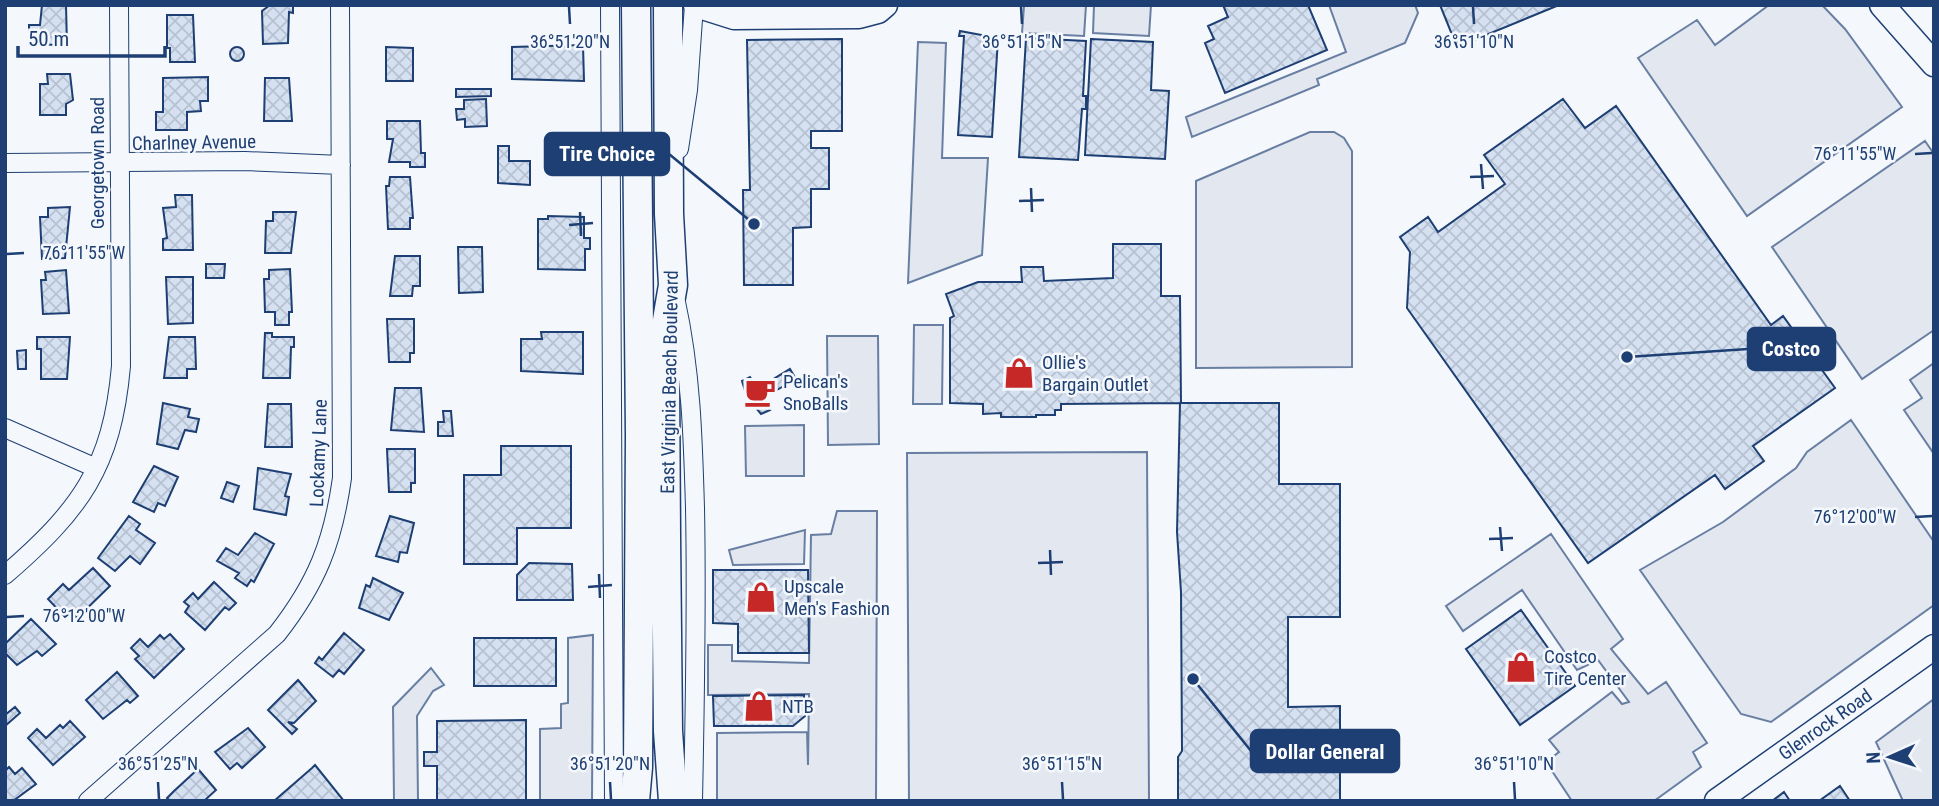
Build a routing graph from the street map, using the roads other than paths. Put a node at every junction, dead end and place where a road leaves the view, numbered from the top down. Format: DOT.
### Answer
graph roads {
  1 [pos="119,5"];
  2 [pos="340,5"];
  3 [pos="610,5"];
  4 [pos="636,5"];
  5 [pos="668,5"];
  6 [pos="695,5"];
  7 [pos="885,5"];
  8 [pos="1882,5"];
  9 [pos="1934,64"];
  10 [pos="5,163"];
  11 [pos="118,164"];
  12 [pos="341,165"];
  13 [pos="669,214"];
  14 [pos="673,285"];
  15 [pos="5,428"];
  16 [pos="96,468"];
  17 [pos="5,575"];
  18 [pos="1934,647"];
  19 [pos="638,729"];
  20 [pos="88,801"];
  21 [pos="614,801"];
  22 [pos="635,801"];
  23 [pos="652,801"];
  24 [pos="673,801"];
  25 [pos="693,801"];
  26 [pos="1717,801"];
  1 -- 11 [label="street, Georgetown Road"];
  2 -- 12 [label="street, Lockamy Lane"];
  3 -- 21 [label="street"];
  4 -- 19 [label="main road, East Virginia Beach Boulevard"];
  5 -- 13 [label="main road, East Virginia Beach Boulevard"];
  6 -- 7 [label="street"];
  6 -- 13 [label="street"];
  8 -- 9 [label="street"];
  10 -- 11 [label="street, Charlney Avenue"];
  11 -- 12 [label="street, Charlney Avenue"];
  11 -- 16 [label="street, Georgetown Road"];
  12 -- 20 [label="street, Lockamy Lane"];
  13 -- 14 [label="main road, East Virginia Beach Boulevard"];
  14 -- 24 [label="main road, East Virginia Beach Boulevard"];
  14 -- 25 [label="street"];
  15 -- 16 [label="street"];
  16 -- 17 [label="street, Georgetown Road"];
  18 -- 26 [label="street, Glenrock Road"];
  19 -- 22 [label="main road, East Virginia Beach Boulevard"];
  19 -- 23 [label="main road"];
}
